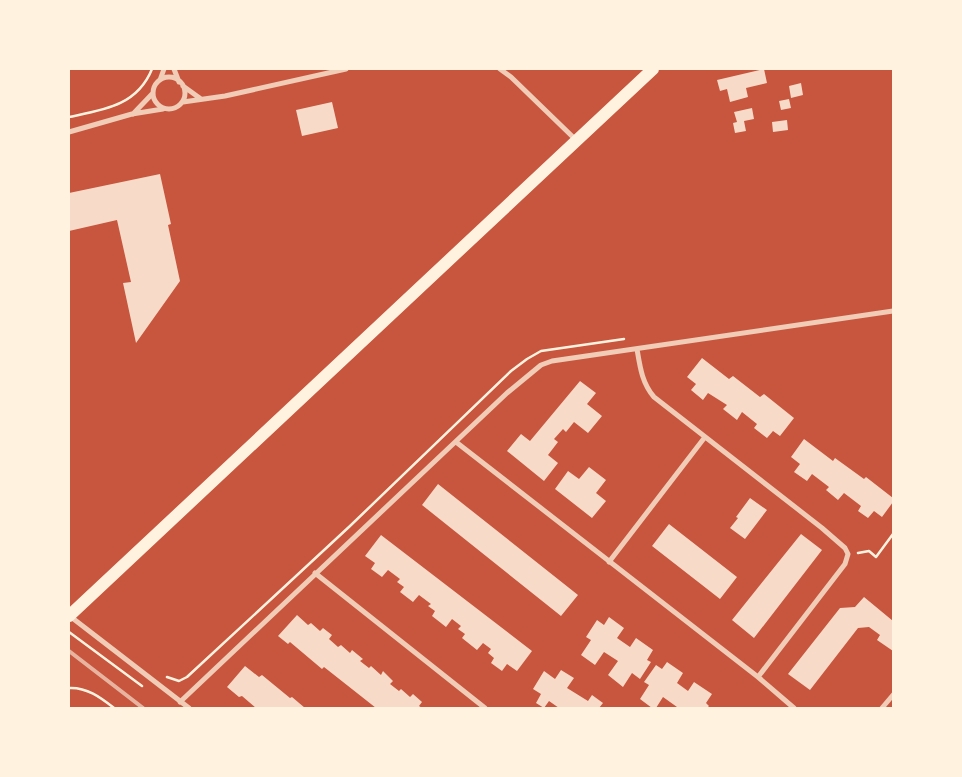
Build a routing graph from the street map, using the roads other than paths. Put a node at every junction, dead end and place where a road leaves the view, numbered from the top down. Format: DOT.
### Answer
graph roads {
  1 [pos="164,69"];
  2 [pos="174,69"];
  3 [pos="346,69"];
  4 [pos="500,69"];
  5 [pos="653,69"];
  6 [pos="160,80"];
  7 [pos="179,82"];
  8 [pos="183,86"];
  9 [pos="153,93"];
  10 [pos="201,99"];
  11 [pos="183,102"];
  12 [pos="165,109"];
  13 [pos="132,114"];
  14 [pos="69,132"];
  15 [pos="577,140"];
  16 [pos="893,311"];
  17 [pos="637,349"];
  18 [pos="705,438"];
  19 [pos="456,442"];
  20 [pos="608,562"];
  21 [pos="315,574"];
  22 [pos="69,616"];
  23 [pos="758,677"];
  24 [pos="893,695"];
  25 [pos="180,702"];
  26 [pos="482,707"];
  27 [pos="189,708"];
  28 [pos="794,708"];
  29 [pos="882,708"];
  1 -- 6 [label="street"];
  2 -- 7 [label="street"];
  3 -- 10 [label="street"];
  4 -- 15 [label="street"];
  5 -- 15 [label="main road"];
  6 -- 7 [label="street"];
  6 -- 9 [label="street"];
  7 -- 8 [label="street"];
  8 -- 10 [label="street"];
  8 -- 11 [label="street"];
  9 -- 12 [label="street"];
  9 -- 13 [label="street"];
  10 -- 11 [label="street"];
  11 -- 12 [label="street"];
  12 -- 13 [label="street"];
  13 -- 14 [label="street"];
  15 -- 22 [label="main road"];
  16 -- 17 [label="street"];
  17 -- 18 [label="street"];
  17 -- 19 [label="street"];
  18 -- 20 [label="street"];
  18 -- 23 [label="street"];
  19 -- 20 [label="street"];
  19 -- 21 [label="street"];
  20 -- 23 [label="street"];
  21 -- 25 [label="street"];
  21 -- 26 [label="street"];
  22 -- 25 [label="street"];
  23 -- 28 [label="street"];
  24 -- 29 [label="street"];
  25 -- 27 [label="street"];
}
